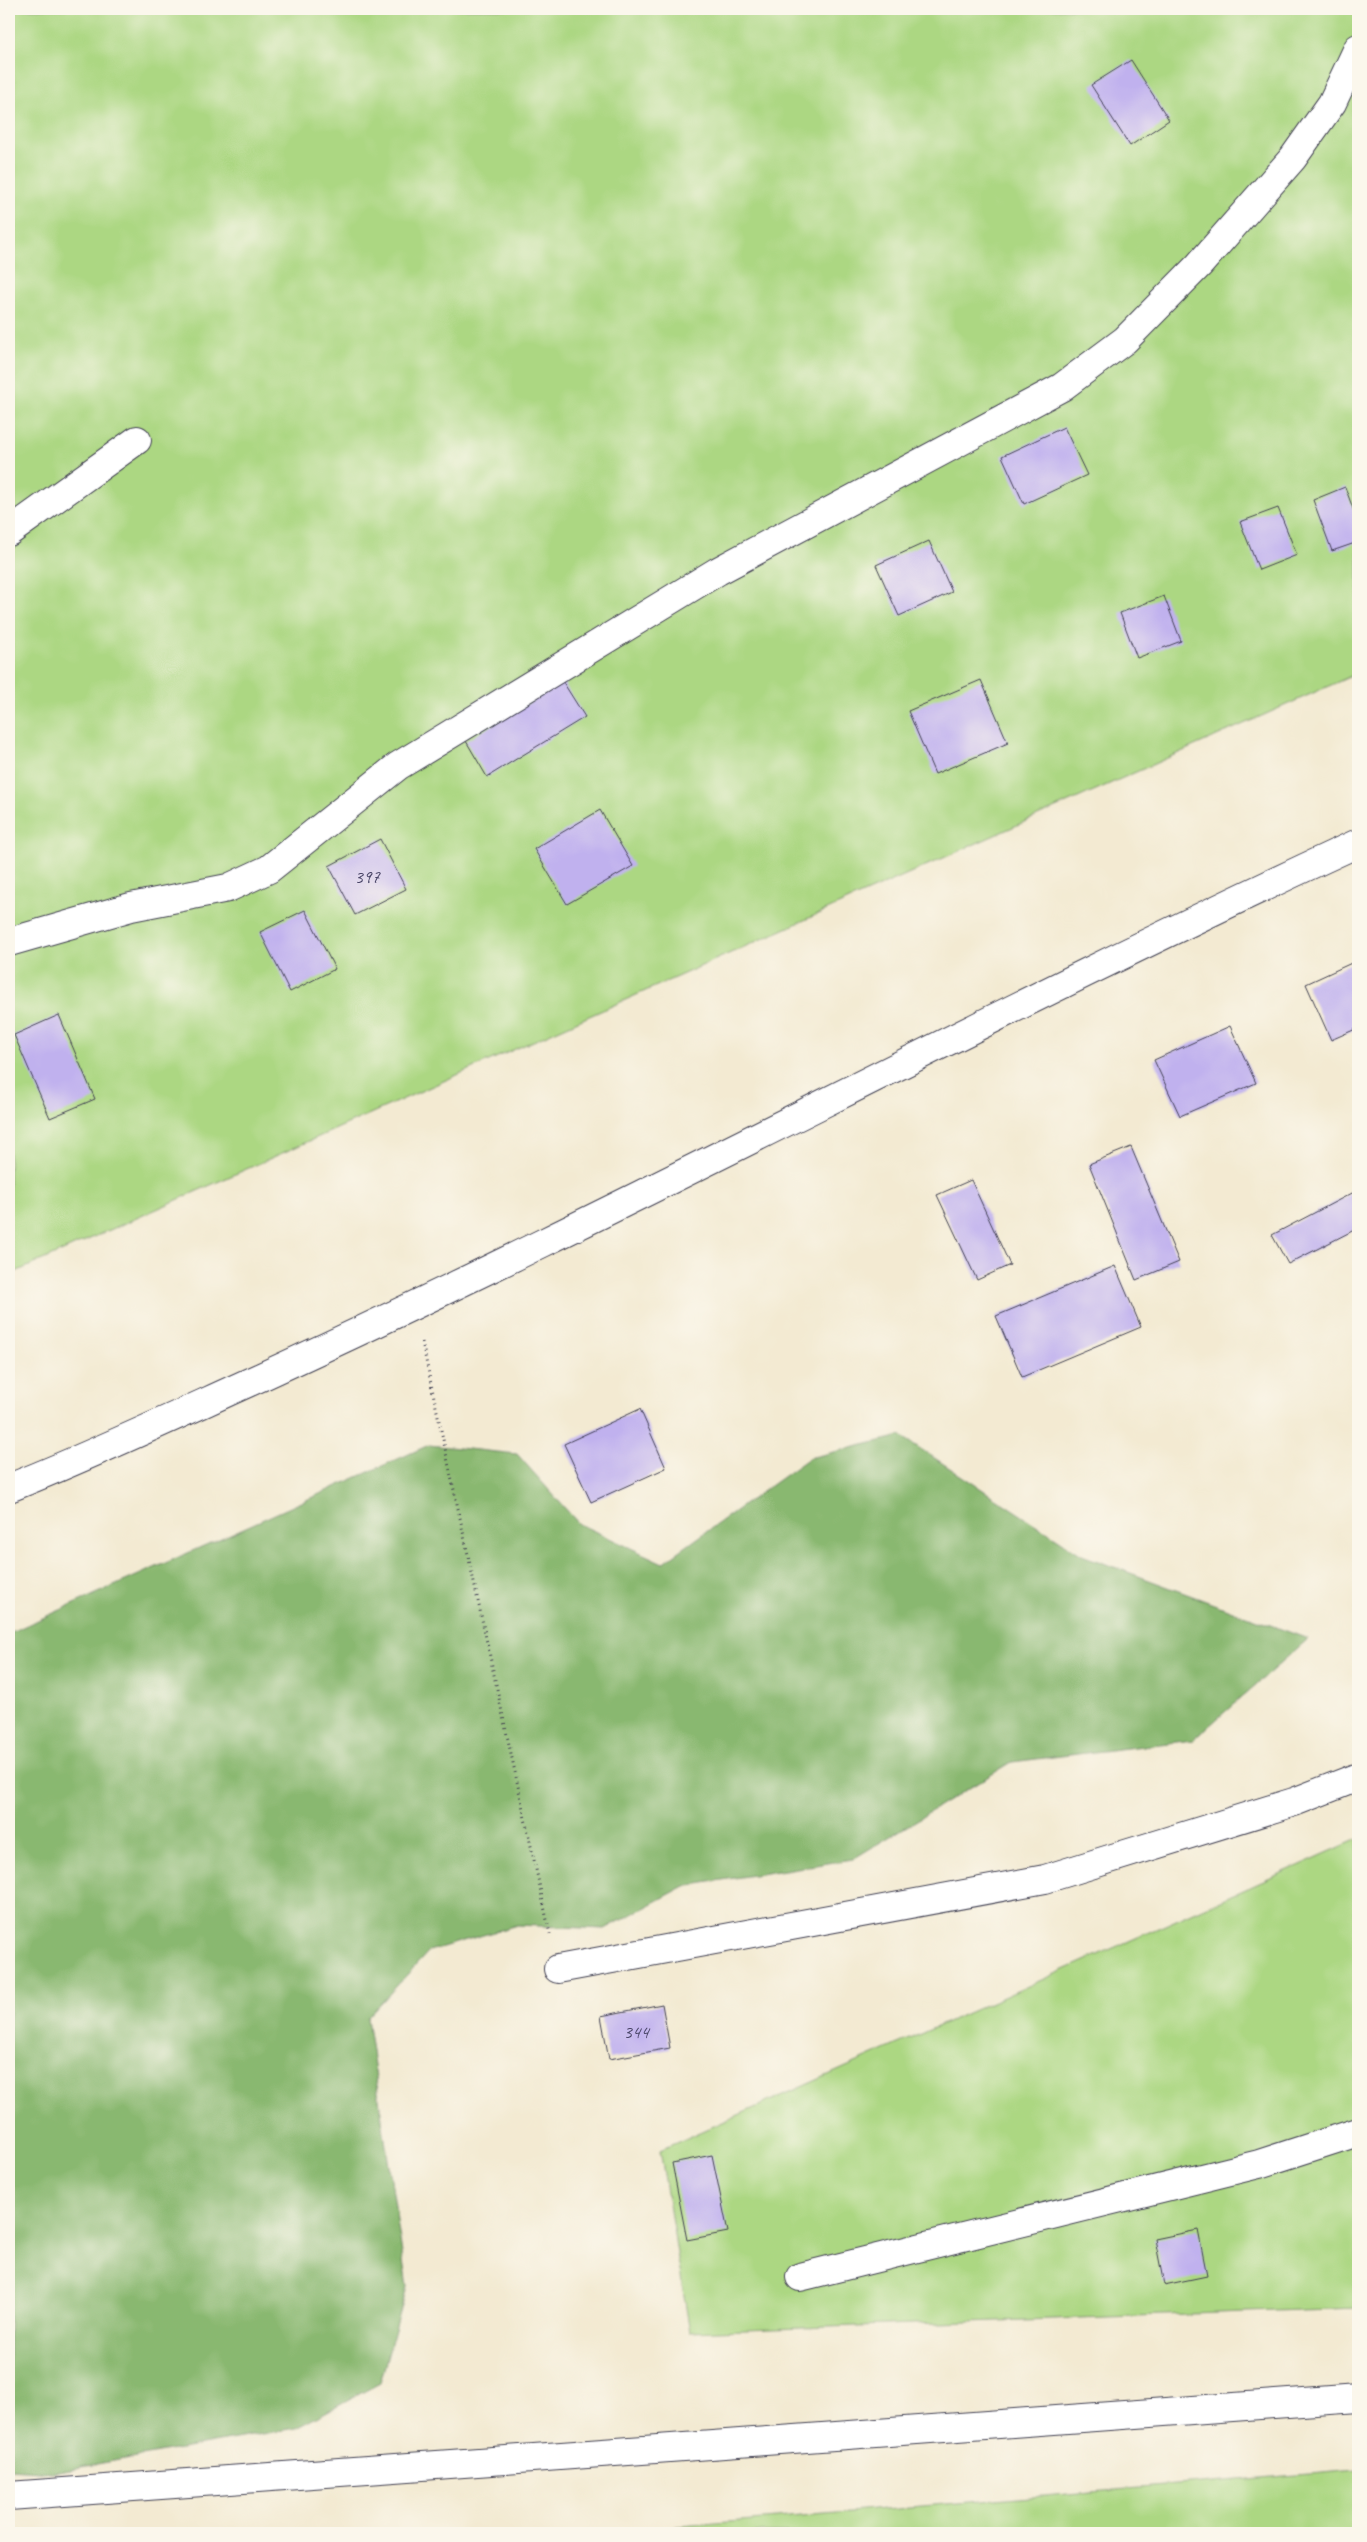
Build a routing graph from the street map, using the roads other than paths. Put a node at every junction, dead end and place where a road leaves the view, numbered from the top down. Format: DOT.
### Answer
graph roads {
  1 [pos="1358,48"];
  2 [pos="137,440"];
  3 [pos="9,532"];
  4 [pos="1358,843"];
  5 [pos="9,942"];
  6 [pos="9,1488"];
  7 [pos="1358,1777"];
  8 [pos="558,1969"];
  9 [pos="1358,2132"];
  10 [pos="800,2276"];
  11 [pos="1358,2398"];
  12 [pos="9,2496"];
  1 -- 5 [label="street"];
  2 -- 3 [label="street"];
  4 -- 6 [label="street"];
  7 -- 8 [label="street"];
  9 -- 10 [label="street"];
  11 -- 12 [label="street"];
}
